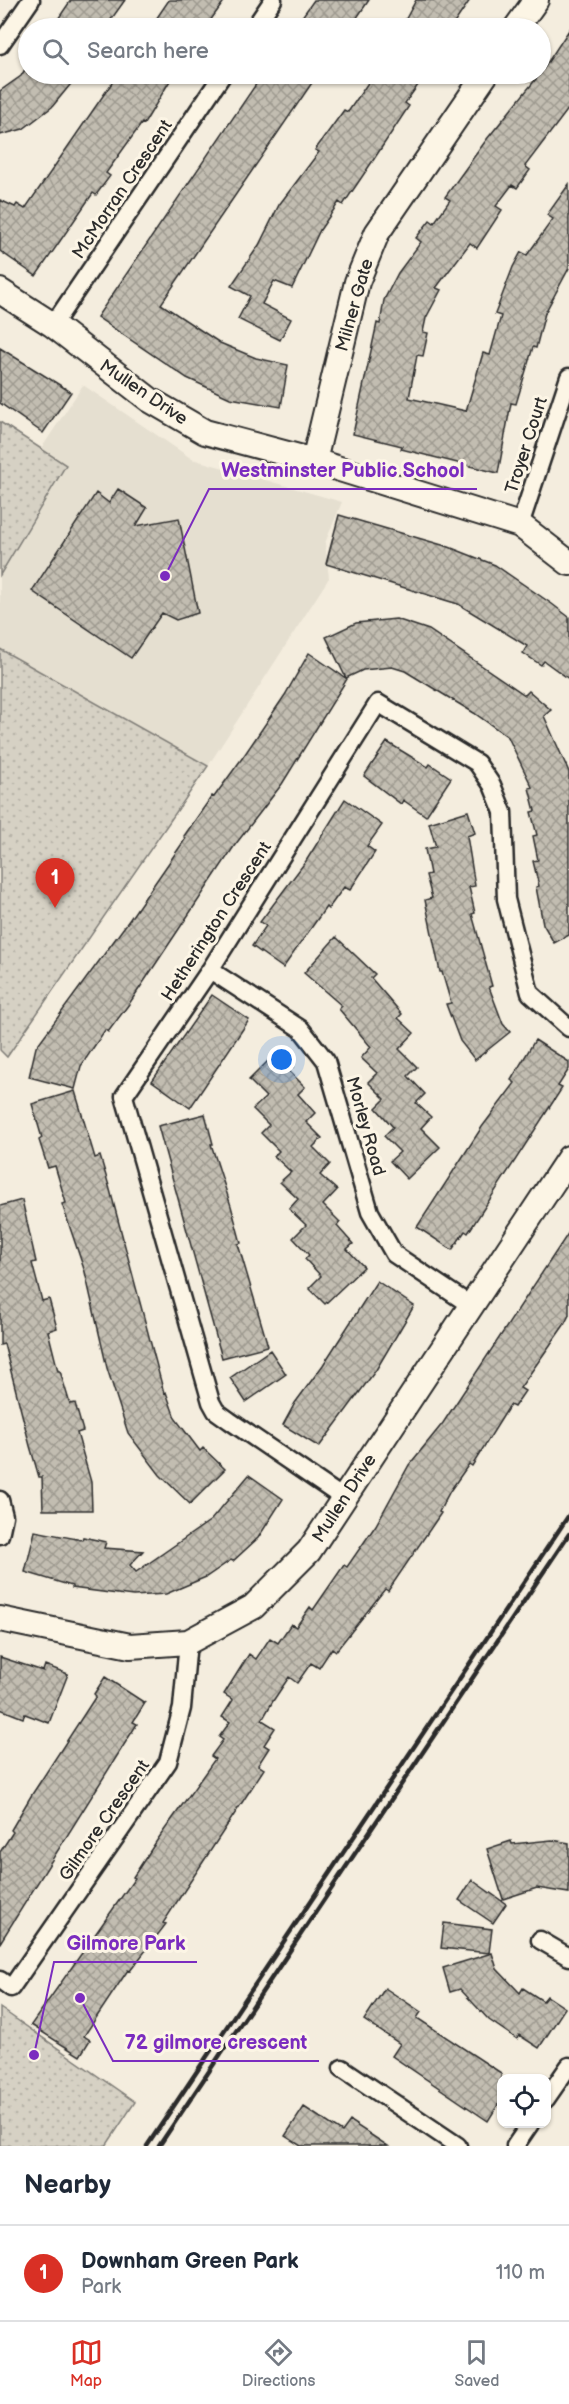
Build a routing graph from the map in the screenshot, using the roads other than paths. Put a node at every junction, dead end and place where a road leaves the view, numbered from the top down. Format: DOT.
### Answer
graph roads {
  1 [pos="31,0"];
  2 [pos="273,0"];
  3 [pos="536,0"];
  4 [pos="19,18"];
  5 [pos="261,18"];
  6 [pos="523,18"];
  7 [pos="18,19"];
  8 [pos="0,45"];
  9 [pos="216,84"];
  10 [pos="479,84"];
  11 [pos="0,291"];
  12 [pos="53,325"];
  13 [pos="569,377"];
  14 [pos="314,461"];
  15 [pos="520,525"];
  16 [pos="569,563"];
  17 [pos="210,970"];
  18 [pos="569,1028"];
  19 [pos="569,1158"];
  20 [pos="470,1305"];
  21 [pos="344,1498"];
  22 [pos="0,1500"];
  23 [pos="0,1535"];
  24 [pos="0,1619"];
  25 [pos="188,1642"];
  26 [pos="540,1940"];
  27 [pos="569,1957"];
  28 [pos="0,1980"];
  29 [pos="569,2066"];
  30 [pos="342,2068"];
  31 [pos="551,2092"];
  32 [pos="527,2128"];
  33 [pos="458,2146"];
  34 [pos="514,2146"];
  1 -- 4 [label="street"];
  2 -- 5 [label="street"];
  3 -- 6 [label="street"];
  7 -- 8 [label="street"];
  9 -- 12 [label="street, McMorran Crescent"];
  10 -- 14 [label="street, Milner Gate"];
  11 -- 12 [label="street, Mullen Drive"];
  12 -- 14 [label="street, Mullen Drive"];
  13 -- 15 [label="street, Troyer Court"];
  14 -- 15 [label="street, Mullen Drive"];
  15 -- 16 [label="street, Mullen Drive"];
  17 -- 18 [label="street, Hetherington Crescent"];
  17 -- 20 [label="street, Morley Road"];
  17 -- 21 [label="street, Hetherington Crescent"];
  19 -- 20 [label="street, Mullen Drive"];
  20 -- 21 [label="street, Mullen Drive"];
  21 -- 25 [label="street, Mullen Drive"];
  22 -- 23 [label="street"];
  24 -- 25 [label="street, Mullen Drive"];
  25 -- 28 [label="street, Gilmore Crescent"];
  26 -- 27 [label="street"];
  29 -- 31 [label="street"];
  30 -- 33 [label="street"];
  32 -- 34 [label="street"];
}
